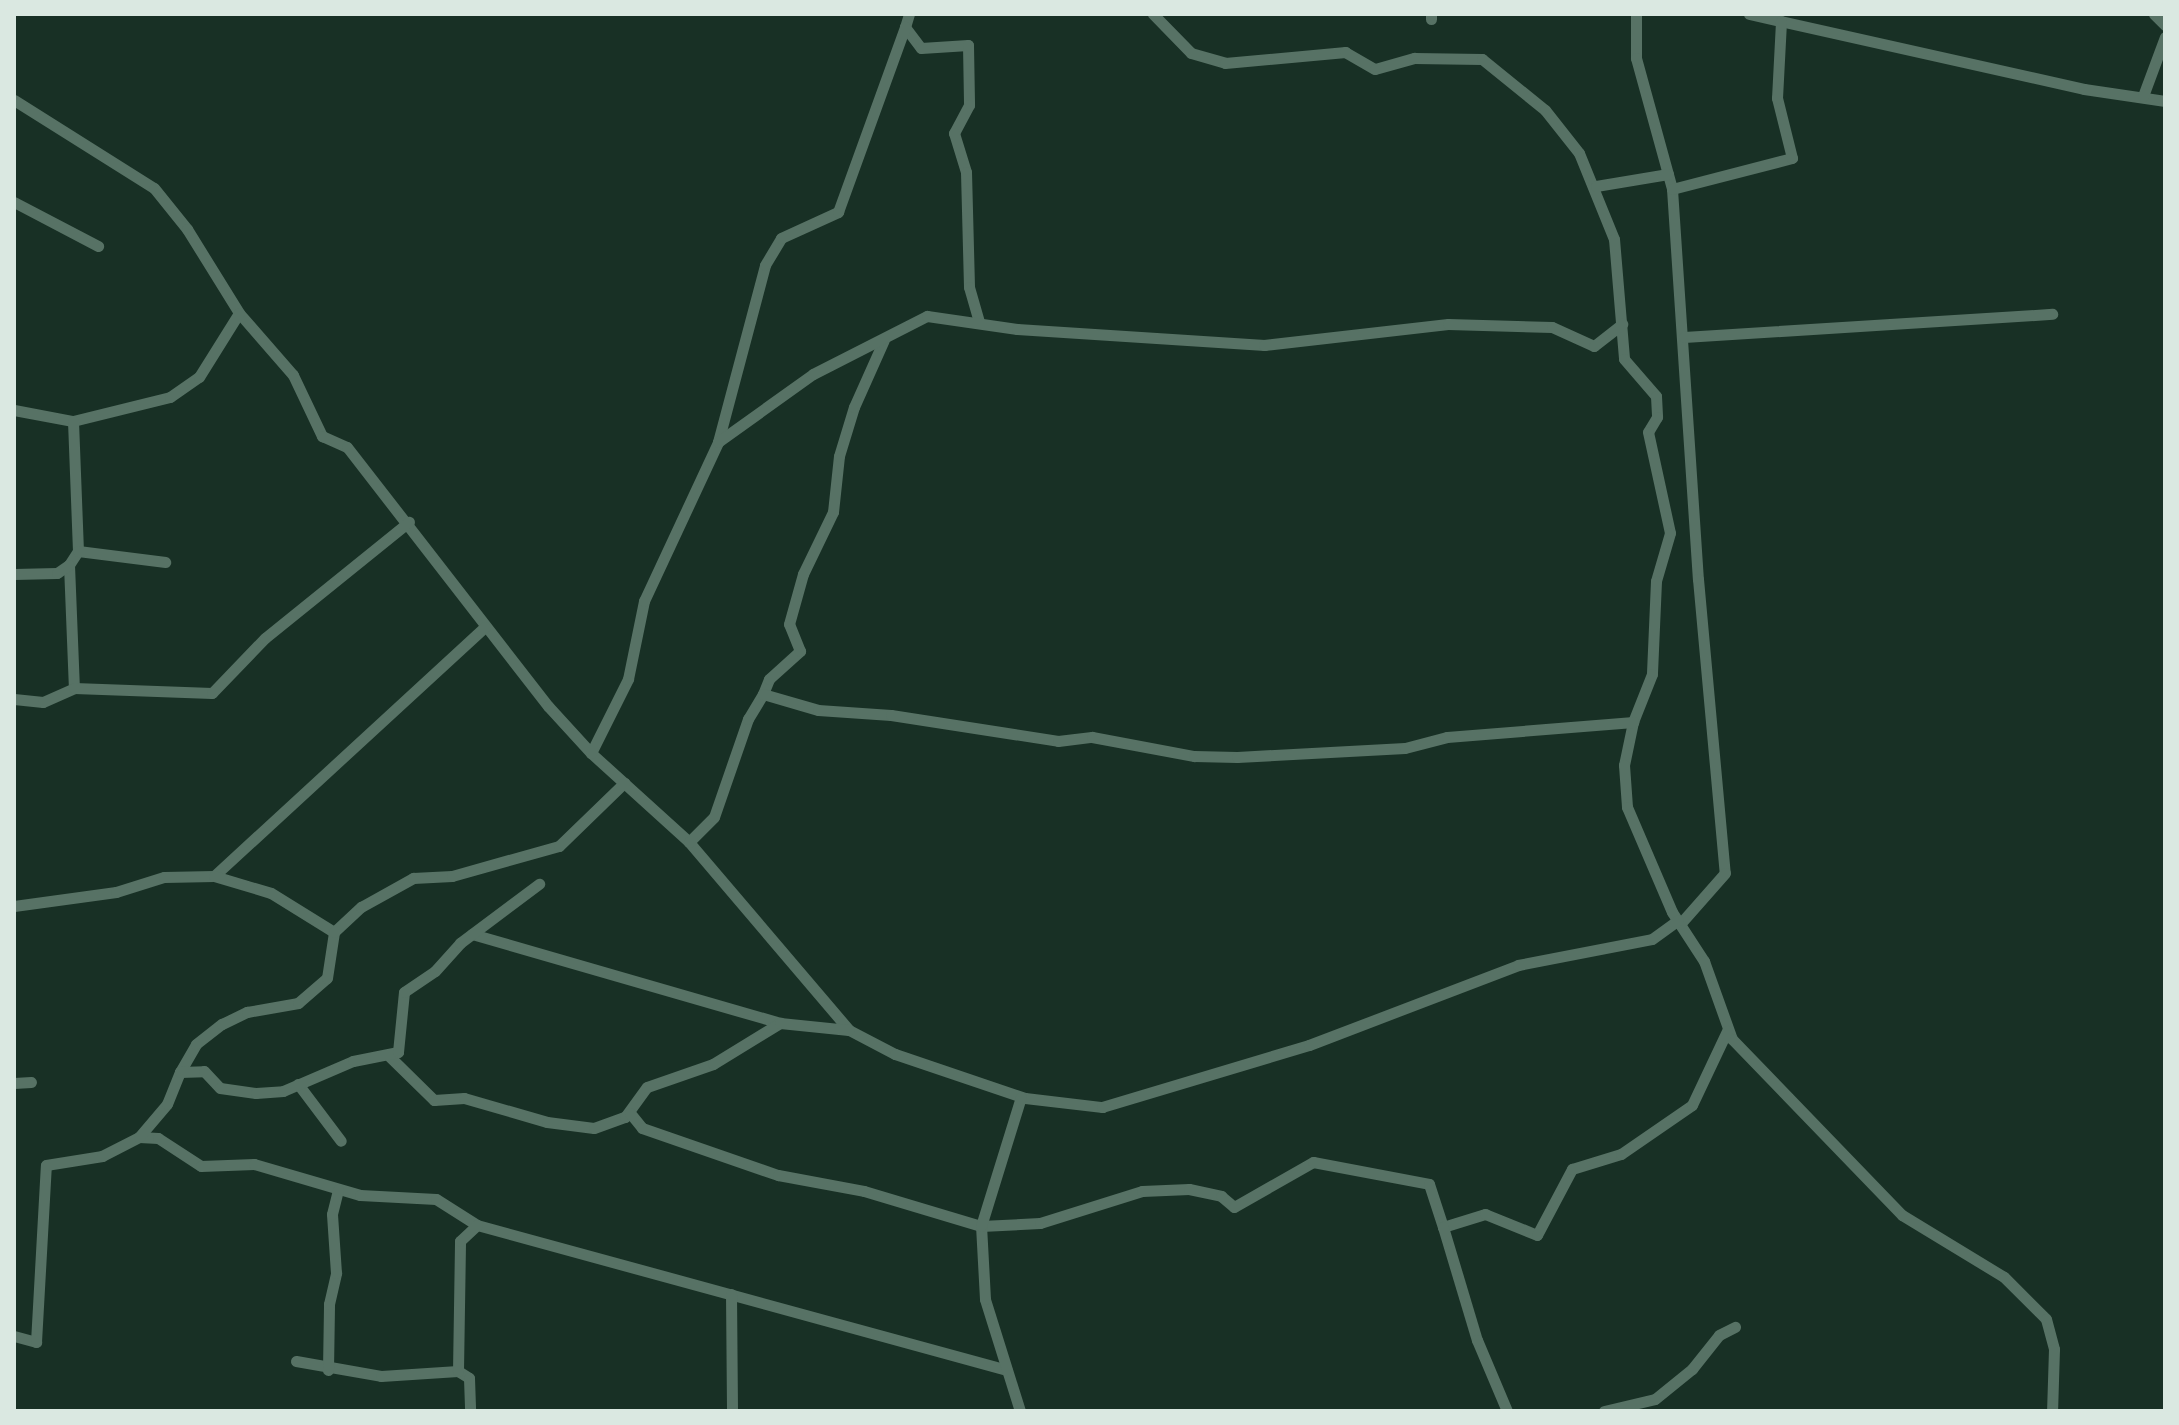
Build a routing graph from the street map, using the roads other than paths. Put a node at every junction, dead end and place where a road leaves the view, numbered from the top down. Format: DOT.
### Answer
graph roads {
  1 [pos="909,14"];
  2 [pos="1153,14"];
  3 [pos="1636,14"];
  4 [pos="1749,14"];
  5 [pos="2154,14"];
  6 [pos="1781,21"];
  7 [pos="2165,25"];
  8 [pos="905,27"];
  9 [pos="2165,37"];
  10 [pos="2143,96"];
  11 [pos="14,100"];
  12 [pos="2165,101"];
  13 [pos="1668,174"];
  14 [pos="1596,186"];
  15 [pos="1672,189"];
  16 [pos="14,202"];
  17 [pos="98,246"];
  18 [pos="239,313"];
  19 [pos="2052,314"];
  20 [pos="979,322"];
  21 [pos="1622,324"];
  22 [pos="1684,337"];
  23 [pos="884,340"];
  24 [pos="14,410"];
  25 [pos="73,421"];
  26 [pos="718,442"];
  27 [pos="409,522"];
  28 [pos="78,551"];
  29 [pos="165,562"];
  30 [pos="69,565"];
  31 [pos="14,574"];
  32 [pos="485,627"];
  33 [pos="74,688"];
  34 [pos="763,694"];
  35 [pos="14,699"];
  36 [pos="1633,722"];
  37 [pos="591,753"];
  38 [pos="624,783"];
  39 [pos="689,842"];
  40 [pos="214,876"];
  41 [pos="539,884"];
  42 [pos="14,906"];
  43 [pos="1679,922"];
  44 [pos="334,932"];
  45 [pos="472,934"];
  46 [pos="780,1023"];
  47 [pos="849,1030"];
  48 [pos="1727,1031"];
  49 [pos="389,1056"];
  50 [pos="180,1072"];
  51 [pos="31,1082"];
  52 [pos="14,1083"];
  53 [pos="298,1084"];
  54 [pos="1021,1097"];
  55 [pos="630,1113"];
  56 [pos="139,1137"];
  57 [pos="341,1141"];
  58 [pos="338,1190"];
  59 [pos="477,1225"];
  60 [pos="981,1226"];
  61 [pos="1443,1227"];
  62 [pos="731,1294"];
  63 [pos="1735,1327"];
  64 [pos="14,1336"];
  65 [pos="296,1361"];
  66 [pos="328,1370"];
  67 [pos="1007,1370"];
  68 [pos="458,1371"];
  69 [pos="470,1411"];
  70 [pos="732,1411"];
  71 [pos="1020,1411"];
  72 [pos="1507,1411"];
  73 [pos="1604,1411"];
  74 [pos="2052,1411"];
  1 -- 8 [label="street"];
  2 -- 14 [label="street"];
  3 -- 13 [label="street"];
  4 -- 6 [label="street"];
  5 -- 7 [label="street"];
  6 -- 10 [label="street"];
  6 -- 15 [label="street"];
  8 -- 20 [label="street"];
  8 -- 26 [label="street"];
  9 -- 10 [label="street"];
  10 -- 12 [label="street"];
  11 -- 18 [label="street"];
  13 -- 14 [label="street"];
  13 -- 15 [label="street"];
  14 -- 21 [label="street"];
  15 -- 22 [label="street"];
  16 -- 17 [label="street"];
  18 -- 25 [label="street"];
  18 -- 27 [label="street"];
  19 -- 22 [label="street"];
  20 -- 21 [label="street"];
  20 -- 23 [label="street"];
  21 -- 36 [label="street"];
  22 -- 43 [label="street"];
  23 -- 26 [label="street"];
  23 -- 34 [label="street"];
  24 -- 25 [label="street"];
  25 -- 28 [label="street"];
  26 -- 37 [label="street"];
  27 -- 32 [label="street"];
  27 -- 33 [label="street"];
  28 -- 29 [label="street"];
  28 -- 30 [label="street"];
  30 -- 31 [label="street"];
  30 -- 33 [label="street"];
  32 -- 37 [label="street"];
  32 -- 40 [label="street"];
  33 -- 35 [label="street"];
  34 -- 36 [label="street"];
  34 -- 39 [label="street"];
  36 -- 43 [label="street"];
  37 -- 38 [label="street"];
  38 -- 39 [label="street"];
  38 -- 44 [label="street"];
  39 -- 47 [label="street"];
  40 -- 42 [label="street"];
  40 -- 44 [label="street"];
  41 -- 45 [label="street"];
  43 -- 48 [label="street"];
  43 -- 54 [label="street"];
  44 -- 50 [label="street"];
  45 -- 46 [label="street"];
  45 -- 49 [label="street"];
  46 -- 47 [label="street"];
  46 -- 55 [label="street"];
  47 -- 54 [label="street"];
  48 -- 61 [label="street"];
  48 -- 74 [label="street"];
  49 -- 53 [label="street"];
  49 -- 55 [label="street"];
  50 -- 53 [label="street"];
  50 -- 56 [label="street"];
  51 -- 52 [label="street"];
  53 -- 57 [label="street"];
  54 -- 60 [label="street"];
  55 -- 60 [label="street"];
  56 -- 58 [label="street"];
  56 -- 64 [label="street"];
  58 -- 59 [label="street"];
  58 -- 66 [label="street"];
  59 -- 62 [label="street"];
  59 -- 68 [label="street"];
  60 -- 61 [label="street"];
  60 -- 67 [label="street"];
  61 -- 72 [label="street"];
  62 -- 67 [label="street"];
  62 -- 70 [label="street"];
  63 -- 73 [label="street"];
  65 -- 66 [label="street"];
  66 -- 68 [label="street"];
  67 -- 71 [label="street"];
  68 -- 69 [label="street"];
}
